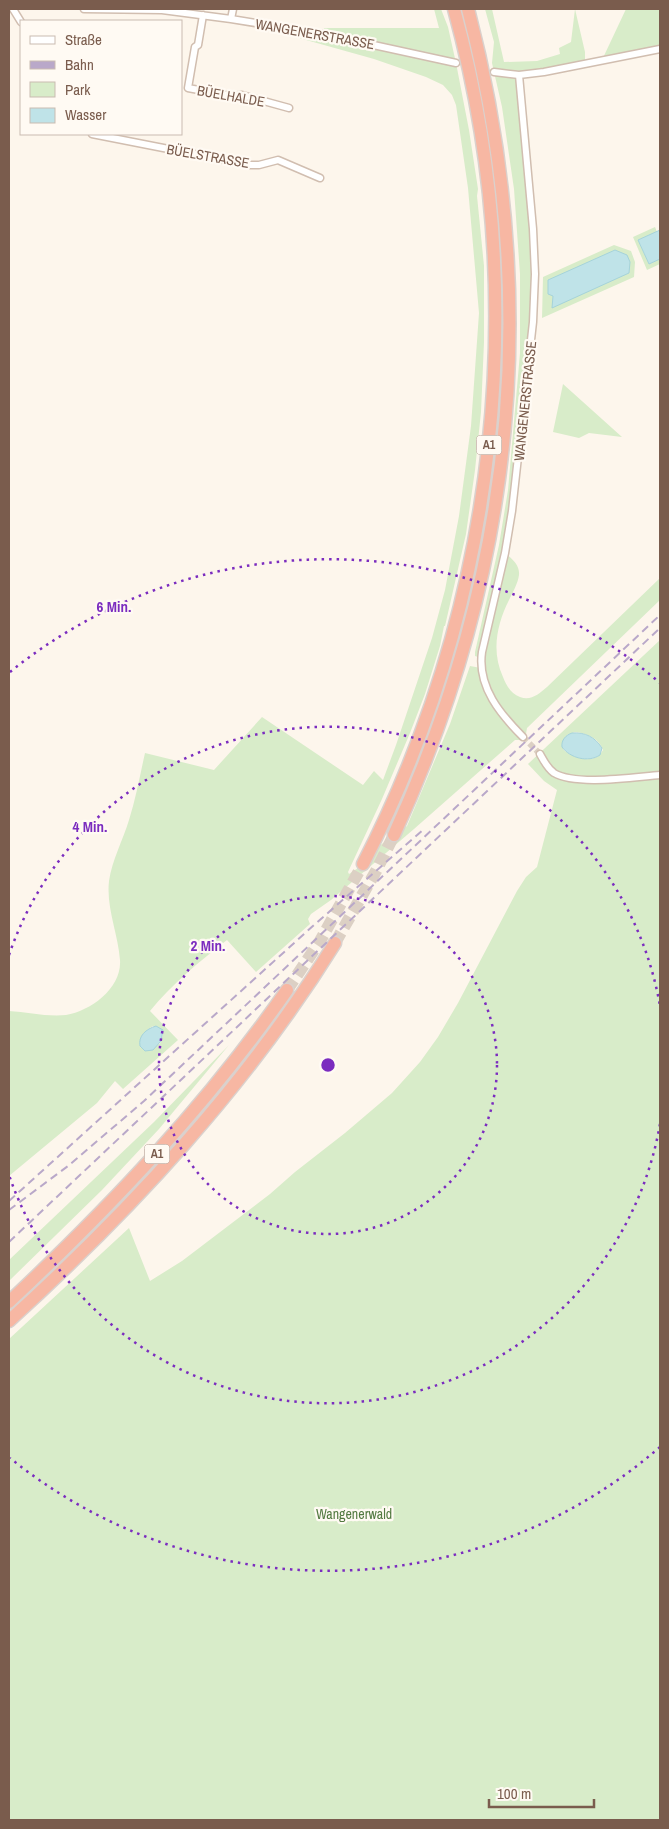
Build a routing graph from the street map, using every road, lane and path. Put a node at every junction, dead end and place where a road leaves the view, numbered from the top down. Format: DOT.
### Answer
graph roads {
  1 [pos="13,9"];
  2 [pos="84,9"];
  3 [pos="117,9"];
  4 [pos="234,9"];
  5 [pos="454,9"];
  6 [pos="468,9"];
  7 [pos="203,15"];
  8 [pos="231,19"];
  9 [pos="20,20"];
  10 [pos="660,49"];
  11 [pos="456,63"];
  12 [pos="494,72"];
  13 [pos="519,75"];
  14 [pos="289,108"];
  15 [pos="97,135"];
  16 [pos="320,178"];
  17 [pos="523,737"];
  18 [pos="540,754"];
  19 [pos="660,775"];
  20 [pos="394,835"];
  21 [pos="363,864"];
  22 [pos="336,943"];
  23 [pos="288,990"];
  24 [pos="9,1302"];
  25 [pos="9,1322"];
  1 -- 9 [label="street"];
  2 -- 3 [label="street, WANGENERSTRASSE"];
  3 -- 7 [label="street, WANGENERSTRASSE"];
  4 -- 8 [label="street"];
  5 -- 21 [label="highway, A1"];
  6 -- 20 [label="highway, A1"];
  7 -- 8 [label="street, WANGENERSTRASSE"];
  7 -- 14 [label="street, BÜELHALDE"];
  8 -- 11 [label="street, WANGENERSTRASSE"];
  10 -- 13 [label="street"];
  12 -- 13 [label="street"];
  13 -- 17 [label="street, WANGENERSTRASSE"];
  15 -- 16 [label="street, BÜELSTRASSE"];
  18 -- 19 [label="street"];
  22 -- 25 [label="highway, A1"];
  23 -- 24 [label="highway, A1"];
}
